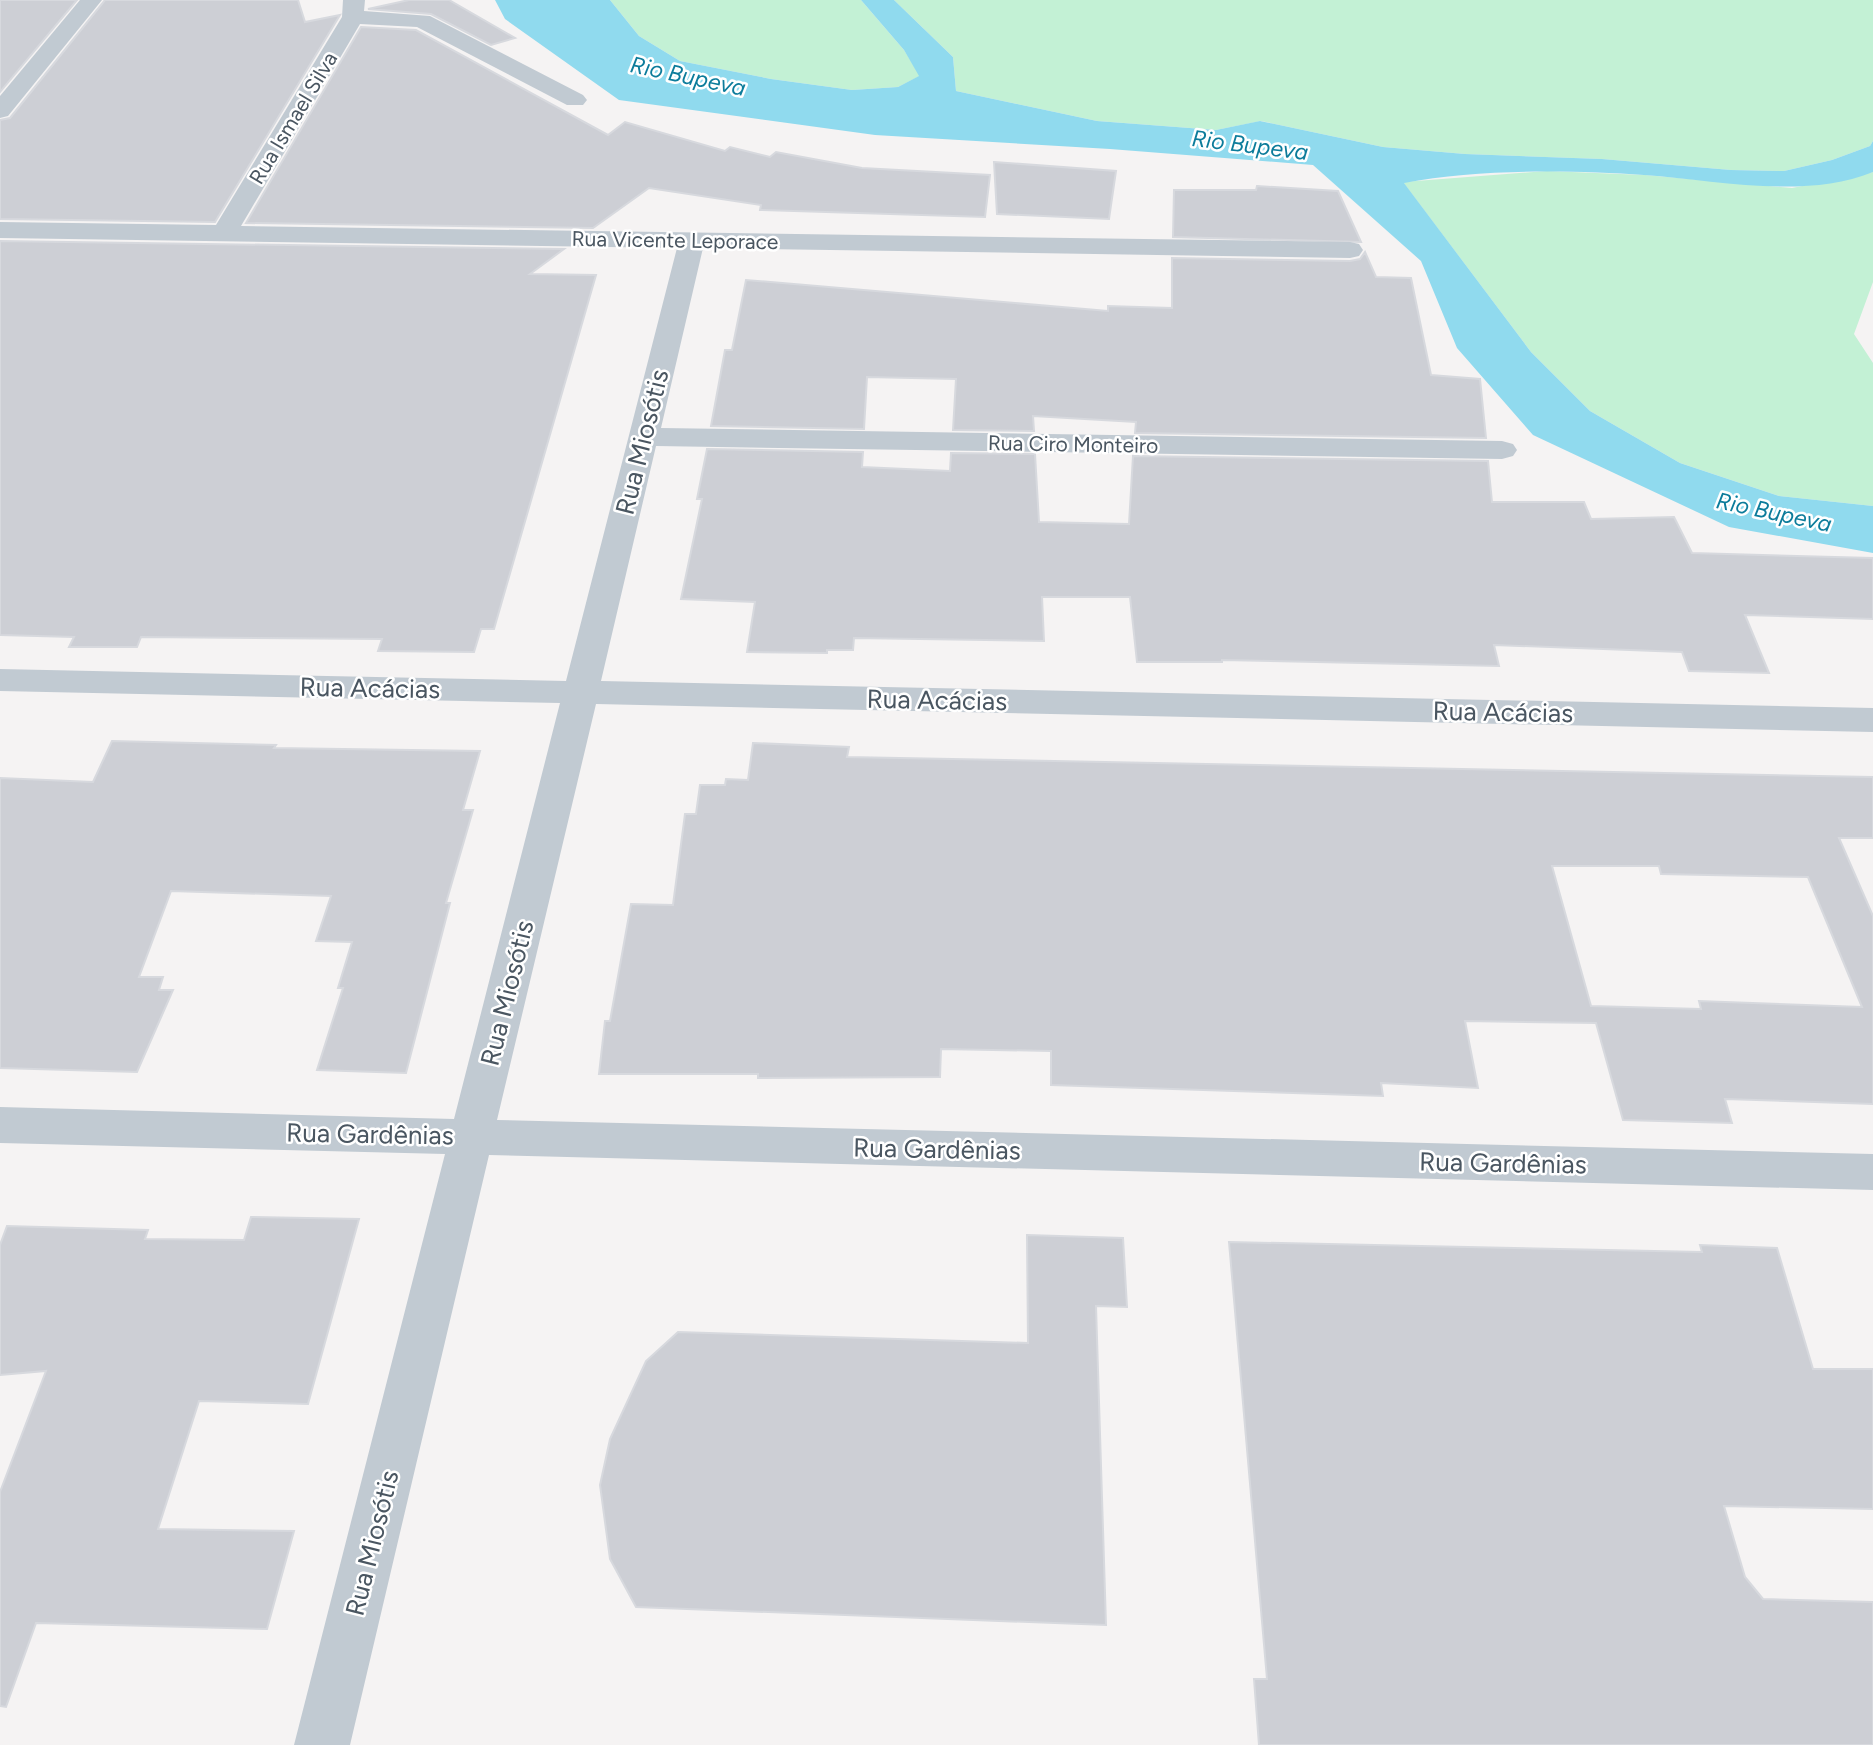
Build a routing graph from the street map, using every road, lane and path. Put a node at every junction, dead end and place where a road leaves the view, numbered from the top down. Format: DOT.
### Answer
graph roads {
  1 [pos="91,0"];
  2 [pos="353,8"];
  3 [pos="575,100"];
  4 [pos="0,111"];
  5 [pos="0,230"];
  6 [pos="224,233"];
  7 [pos="692,240"];
  8 [pos="1350,250"];
  9 [pos="644,437"];
  10 [pos="1502,450"];
  11 [pos="0,680"];
  12 [pos="581,692"];
  13 [pos="1873,720"];
  14 [pos="0,1125"];
  15 [pos="471,1137"];
  16 [pos="1873,1172"];
  17 [pos="322,1745"];
  1 -- 4 [label="street"];
  2 -- 3 [label="street"];
  2 -- 6 [label="street, Rua Ismael Silva"];
  5 -- 6 [label="street, Rua Vicente Leporace"];
  6 -- 7 [label="street, Rua Vicente Leporace"];
  7 -- 8 [label="street, Rua Vicente Leporace"];
  7 -- 9 [label="street, Rua Miosótis"];
  9 -- 10 [label="street, Rua Ciro Monteiro"];
  9 -- 12 [label="street, Rua Miosótis"];
  11 -- 12 [label="street, Rua Acácias"];
  12 -- 13 [label="street, Rua Acácias"];
  12 -- 15 [label="street, Rua Miosótis"];
  14 -- 15 [label="street, Rua Gardênias"];
  15 -- 16 [label="street, Rua Gardênias"];
  15 -- 17 [label="street, Rua Miosótis"];
}
